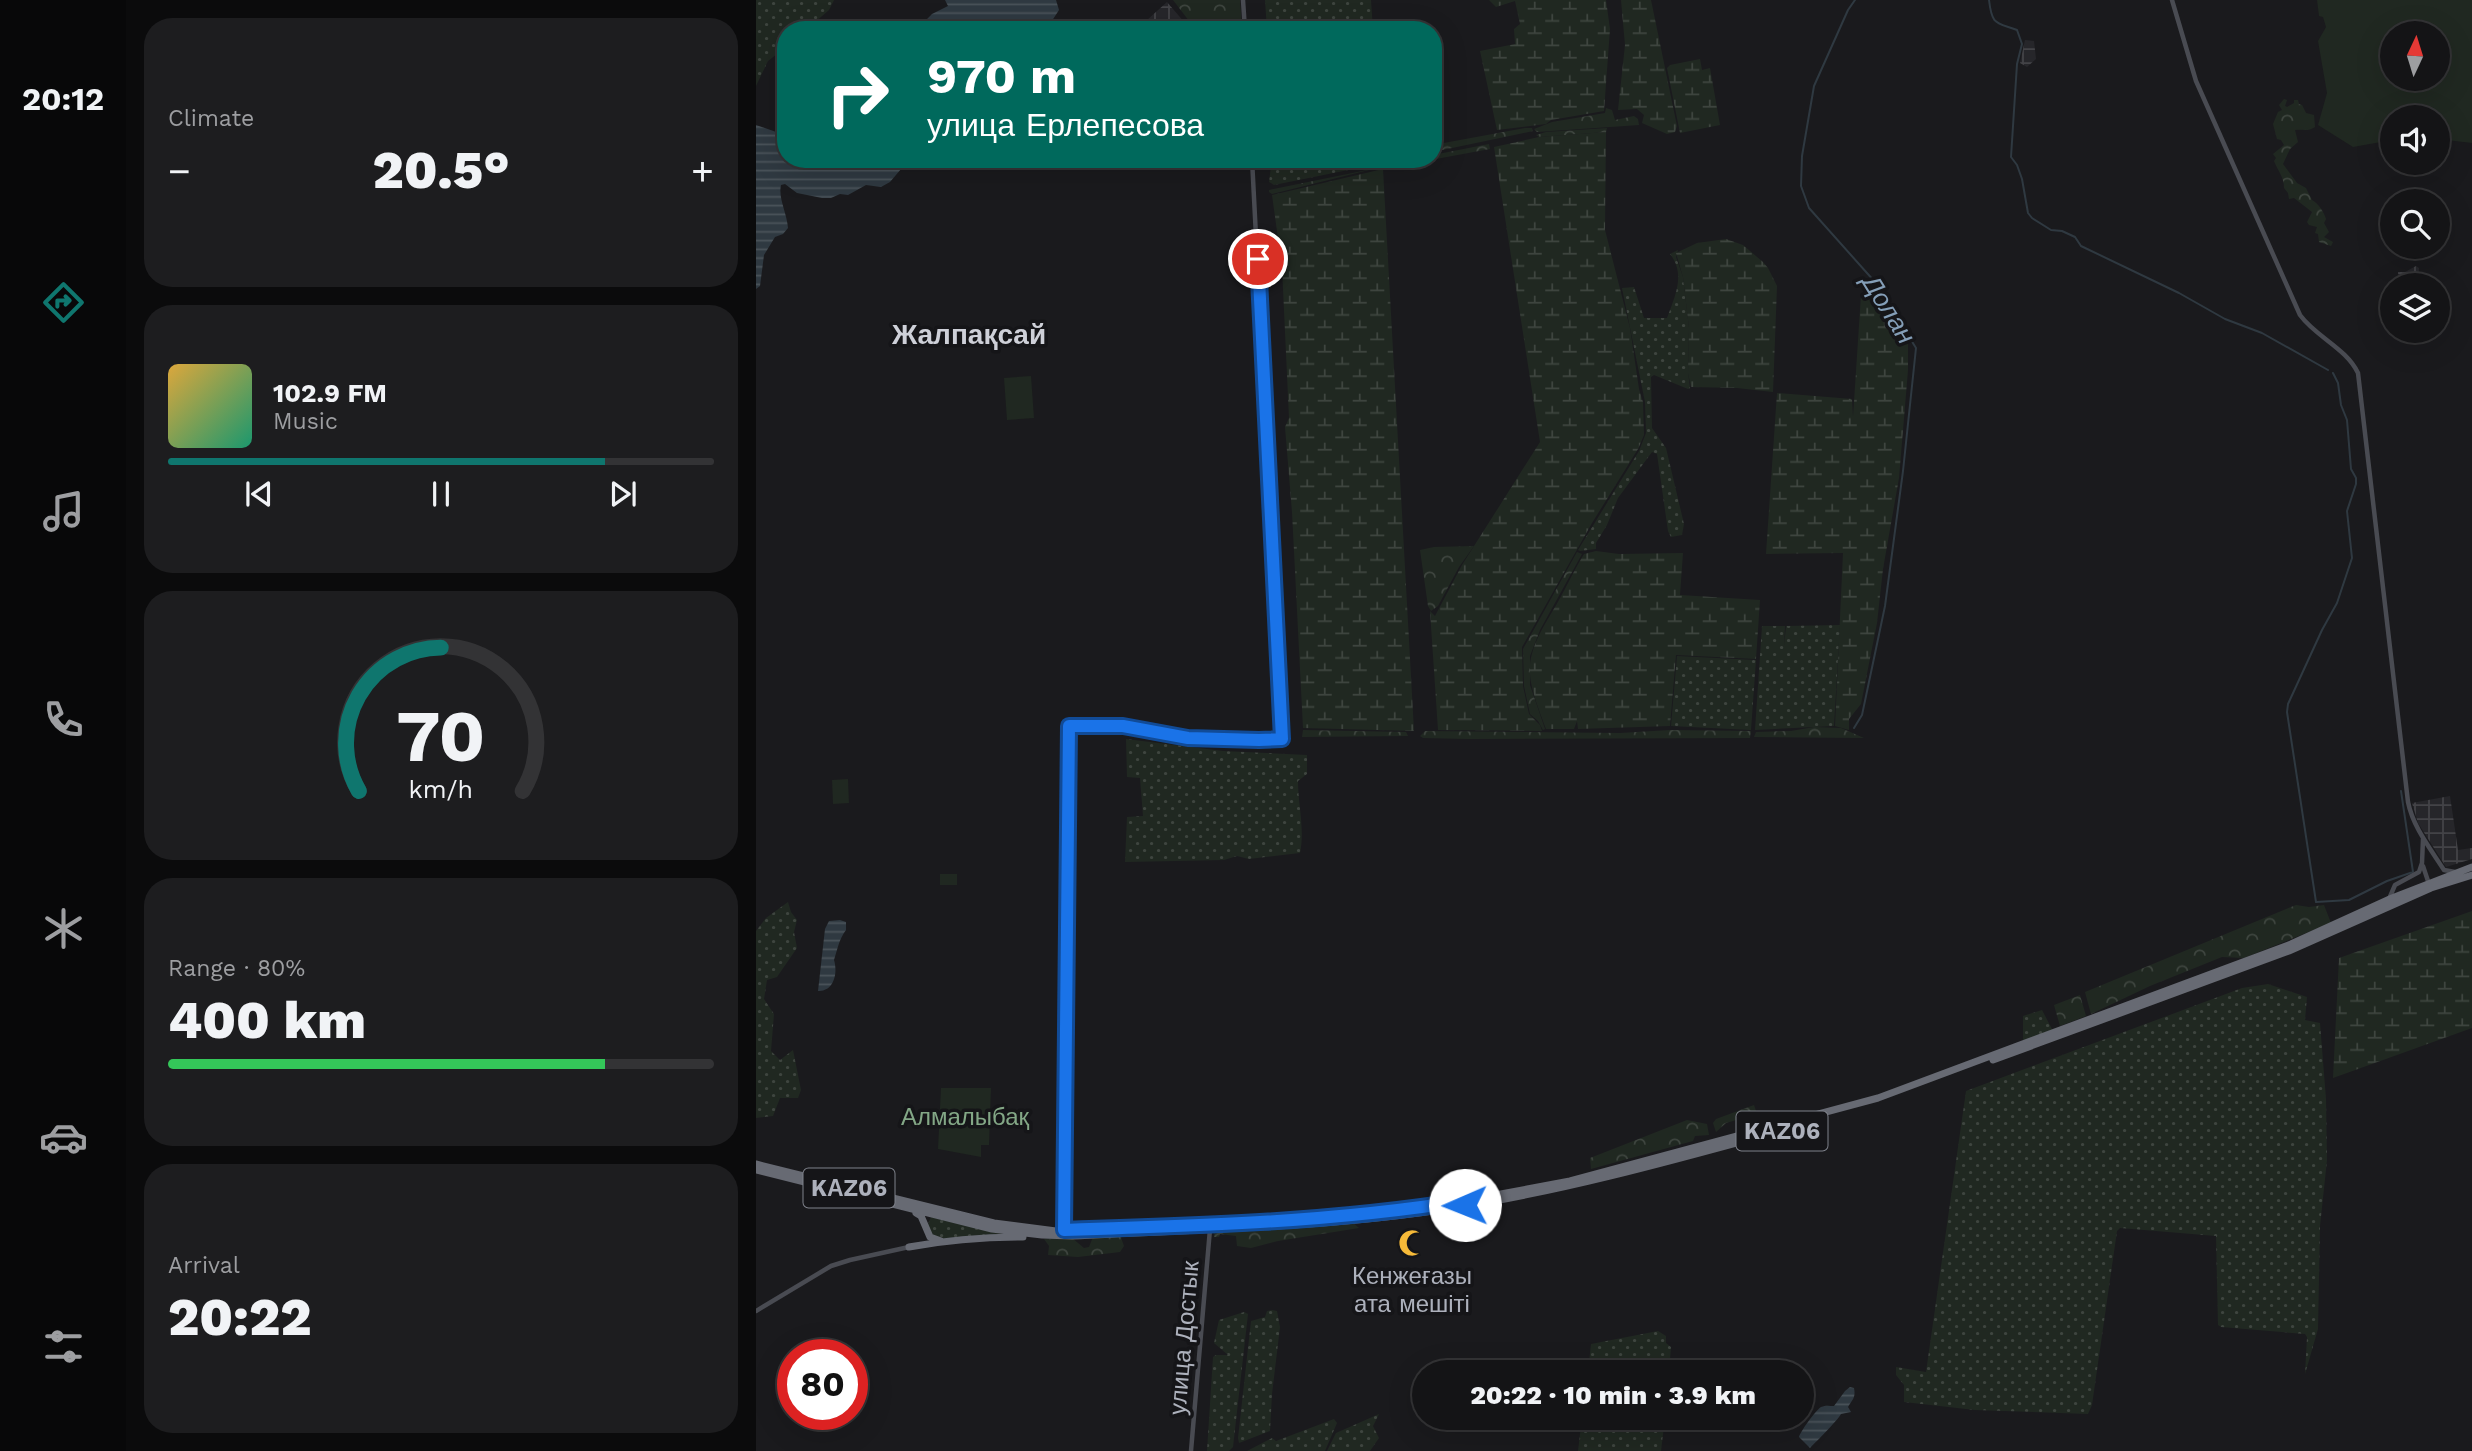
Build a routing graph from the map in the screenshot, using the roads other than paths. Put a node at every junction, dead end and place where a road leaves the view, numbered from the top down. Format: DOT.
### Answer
graph roads {
  1 [pos="1243,0"];
  2 [pos="2172,0"];
  3 [pos="1244,21"];
  4 [pos="1252,168"];
  5 [pos="2423,838"];
  6 [pos="2423,863"];
  7 [pos="2472,867"];
  8 [pos="2456,872"];
  9 [pos="2472,875"];
  10 [pos="2430,885"];
  11 [pos="2389,899"];
  12 [pos="2305,941"];
  13 [pos="756,1164"];
  14 [pos="756,1170"];
  15 [pos="1464,1204"];
  16 [pos="902,1207"];
  17 [pos="942,1211"];
  18 [pos="929,1214"];
  19 [pos="925,1226"];
  20 [pos="1210,1228"];
  21 [pos="1064,1230"];
  22 [pos="1055,1236"];
  23 [pos="942,1241"];
  24 [pos="909,1247"];
  25 [pos="756,1311"];
  26 [pos="1191,1451"];
  1 -- 3 [label="main road"];
  2 -- 5 [label="main road"];
  4 -- 21 [label="main road"];
  5 -- 6 [label="main road"];
  5 -- 8 [label="main road"];
  6 -- 10 [label="main road"];
  6 -- 11 [label="main road"];
  7 -- 8 [label="highway, KАZ06"];
  8 -- 10 [label="highway, KАZ06"];
  9 -- 10 [label="highway, KАZ06"];
  10 -- 11 [label="highway, KАZ06"];
  10 -- 12 [label="highway, KАZ06"];
  11 -- 12 [label="highway, KАZ06"];
  12 -- 15 [label="highway, KАZ06"];
  13 -- 17 [label="highway, KАZ06"];
  14 -- 16 [label="highway, KАZ06"];
  15 -- 20 [label="highway, KАZ06"];
  15 -- 21 [label="highway, KАZ06"];
  16 -- 18 [label="highway, KАZ06"];
  16 -- 19 [label="highway"];
  17 -- 18 [label="highway"];
  17 -- 21 [label="highway, KАZ06"];
  18 -- 19 [label="highway"];
  18 -- 22 [label="highway, KАZ06"];
  19 -- 23 [label="highway"];
  19 -- 24 [label="highway"];
  20 -- 22 [label="highway, KАZ06"];
  20 -- 26 [label="main road, улица Достык"];
  22 -- 23 [label="highway"];
  23 -- 24 [label="highway"];
  24 -- 25 [label="main road"];
}
